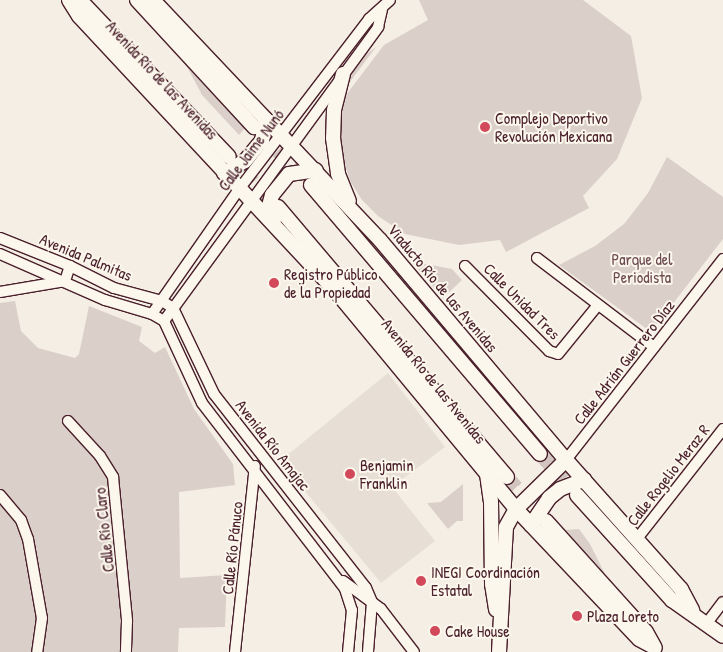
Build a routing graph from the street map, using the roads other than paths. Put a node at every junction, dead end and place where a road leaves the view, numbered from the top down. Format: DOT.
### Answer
graph roads {
  1 [pos="69,0"];
  2 [pos="80,0"];
  3 [pos="137,0"];
  4 [pos="153,0"];
  5 [pos="390,0"];
  6 [pos="382,10"];
  7 [pos="343,74"];
  8 [pos="260,123"];
  9 [pos="280,134"];
  10 [pos="291,145"];
  11 [pos="229,157"];
  12 [pos="316,170"];
  13 [pos="224,173"];
  14 [pos="311,185"];
  15 [pos="240,188"];
  16 [pos="251,200"];
  17 [pos="278,207"];
  18 [pos="352,208"];
  19 [pos="275,224"];
  20 [pos="0,238"];
  21 [pos="0,254"];
  22 [pos="537,258"];
  23 [pos="723,259"];
  24 [pos="70,266"];
  25 [pos="465,266"];
  26 [pos="65,281"];
  27 [pos="0,292"];
  28 [pos="162,301"];
  29 [pos="598,305"];
  30 [pos="418,307"];
  31 [pos="173,308"];
  32 [pos="152,314"];
  33 [pos="444,315"];
  34 [pos="164,321"];
  35 [pos="385,331"];
  36 [pos="654,347"];
  37 [pos="452,348"];
  38 [pos="399,366"];
  39 [pos="427,381"];
  40 [pos="68,420"];
  41 [pos="723,429"];
  42 [pos="256,447"];
  43 [pos="540,454"];
  44 [pos="566,460"];
  45 [pos="255,469"];
  46 [pos="487,474"];
  47 [pos="507,477"];
  48 [pos="584,480"];
  49 [pos="0,495"];
  50 [pos="578,495"];
  51 [pos="516,509"];
  52 [pos="546,521"];
  53 [pos="531,525"];
  54 [pos="636,540"];
  55 [pos="336,576"];
  56 [pos="372,602"];
  57 [pos="723,602"];
  58 [pos="692,610"];
  59 [pos="499,623"];
  60 [pos="707,623"];
  61 [pos="723,636"];
  62 [pos="657,650"];
  63 [pos="37,652"];
  64 [pos="126,652"];
  65 [pos="235,652"];
  66 [pos="348,652"];
  67 [pos="368,652"];
  68 [pos="414,652"];
  69 [pos="499,652"];
  1 -- 13 [label="street, Avenida Río de las Avenidas"];
  2 -- 11 [label="street"];
  3 -- 8 [label="street, Viaducto Río de las Avenidas"];
  4 -- 8 [label="street, Viaducto Río de las Avenidas"];
  5 -- 6 [label="street, Calle Jaime Nunó"];
  6 -- 7 [label="street, Calle Jaime Nunó"];
  6 -- 9 [label="street, Calle Jaime Nunó"];
  7 -- 10 [label="street, Calle Jaime Nunó"];
  7 -- 18 [label="street"];
  8 -- 9 [label="street, Viaducto Río de las Avenidas"];
  8 -- 13 [label="street"];
  9 -- 10 [label="street, Viaducto Río de las Avenidas"];
  9 -- 15 [label="street, Calle Jaime Nunó"];
  10 -- 12 [label="street, Viaducto Río de las Avenidas"];
  10 -- 16 [label="street, Calle Jaime Nunó"];
  12 -- 18 [label="street, Viaducto Río de las Avenidas"];
  12 -- 19 [label="street"];
  13 -- 15 [label="street, Avenida Río de las Avenidas"];
  14 -- 30 [label="street, Viaducto Río de las Avenidas"];
  15 -- 16 [label="street, Avenida Río de las Avenidas"];
  15 -- 28 [label="street, Calle Jaime Nunó"];
  16 -- 19 [label="street, Avenida Río de las Avenidas"];
  16 -- 31 [label="street, Calle Jaime Nunó"];
  17 -- 35 [label="street"];
  18 -- 33 [label="street, Viaducto Río de las Avenidas"];
  19 -- 38 [label="street, Avenida Río de las Avenidas"];
  20 -- 24 [label="street, Avenida Palmitas"];
  21 -- 26 [label="street, Avenida Palmitas"];
  22 -- 29 [label="street"];
  23 -- 36 [label="street, Calle Adrián Guerrero Díaz"];
  24 -- 26 [label="street"];
  24 -- 28 [label="street, Avenida Palmitas"];
  25 -- 29 [label="street, Calle Unidad Tres"];
  26 -- 27 [label="street"];
  26 -- 32 [label="street, Avenida Palmitas"];
  28 -- 31 [label="street"];
  28 -- 32 [label="street, Calle Jaime Nunó"];
  29 -- 36 [label="street"];
  30 -- 33 [label="street"];
  30 -- 37 [label="street, Viaducto Río de las Avenidas"];
  31 -- 34 [label="street, Calle Jaime Nunó"];
  31 -- 42 [label="street, Avenida Río Amajac"];
  32 -- 34 [label="street"];
  33 -- 37 [label="street"];
  33 -- 44 [label="street, Viaducto Río de las Avenidas"];
  34 -- 45 [label="street, Avenida Río Amajac"];
  35 -- 38 [label="street"];
  35 -- 39 [label="street"];
  36 -- 44 [label="street, Calle Adrián Guerrero Díaz"];
  37 -- 43 [label="street, Viaducto Río de las Avenidas"];
  38 -- 39 [label="street"];
  38 -- 46 [label="street, Avenida Río de las Avenidas"];
  39 -- 47 [label="street"];
  40 -- 64 [label="street, Calle Río Claro"];
  41 -- 54 [label="street, Calle Rogelio Meraz R"];
  42 -- 45 [label="street, Calle Río Pánuco"];
  42 -- 56 [label="street, Avenida Río Amajac"];
  44 -- 48 [label="street, Viaducto Río de las Avenidas"];
  44 -- 51 [label="street"];
  45 -- 55 [label="street, Avenida Río Amajac"];
  45 -- 65 [label="street, Calle Río Pánuco"];
  46 -- 51 [label="street, Avenida Río de las Avenidas"];
  46 -- 59 [label="street"];
  48 -- 53 [label="street"];
  48 -- 54 [label="street, Viaducto Río de las Avenidas"];
  49 -- 63 [label="street"];
  50 -- 58 [label="street, Viaducto Río de las Avenidas"];
  51 -- 53 [label="street, Avenida Río de las Avenidas"];
  51 -- 59 [label="street"];
  52 -- 62 [label="street"];
  53 -- 62 [label="street, Avenida Río de las Avenidas"];
  54 -- 58 [label="street, Viaducto Río de las Avenidas"];
  55 -- 56 [label="street, Avenida Río Amajac"];
  55 -- 66 [label="street, Avenida Río Amajac"];
  56 -- 67 [label="street"];
  56 -- 68 [label="street, Avenida Río Amajac"];
  57 -- 60 [label="street"];
  58 -- 60 [label="street, Viaducto Río de las Avenidas"];
  59 -- 69 [label="street"];
  60 -- 61 [label="street, Viaducto Río de las Avenidas"];
}
